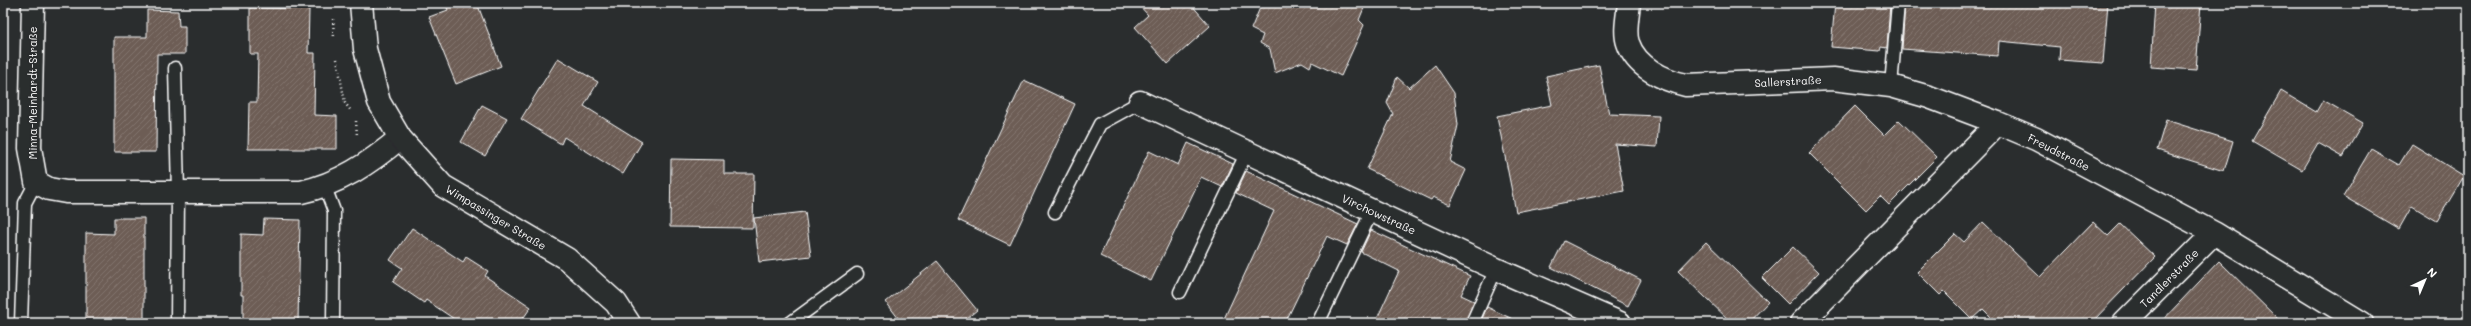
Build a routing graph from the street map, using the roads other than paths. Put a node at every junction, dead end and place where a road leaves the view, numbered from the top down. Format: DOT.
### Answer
graph roads {
  1 [pos="33,3"];
  2 [pos="360,3"];
  3 [pos="1629,3"];
  4 [pos="1898,3"];
  5 [pos="175,68"];
  6 [pos="1891,86"];
  7 [pos="1140,102"];
  8 [pos="1998,123"];
  9 [pos="400,138"];
  10 [pos="1247,152"];
  11 [pos="36,182"];
  12 [pos="325,187"];
  13 [pos="178,192"];
  14 [pos="1372,211"];
  15 [pos="1055,212"];
  16 [pos="2214,233"];
  17 [pos="1496,269"];
  18 [pos="857,274"];
  19 [pos="1180,292"];
  20 [pos="21,323"];
  21 [pos="177,323"];
  22 [pos="333,323"];
  23 [pos="629,323"];
  24 [pos="790,323"];
  25 [pos="1318,323"];
  26 [pos="1472,323"];
  27 [pos="1620,323"];
  28 [pos="1801,323"];
  29 [pos="2124,323"];
  30 [pos="2362,323"];
  1 -- 11 [label="street, Minna-Meinhardt-Straße"];
  2 -- 9 [label="street, Wimpassinger Straße"];
  3 -- 6 [label="street, Sallerstraße"];
  4 -- 6 [label="lane"];
  5 -- 13 [label="lane"];
  6 -- 8 [label="street, Sallerstraße"];
  7 -- 10 [label="street, Virchowstraße"];
  7 -- 15 [label="lane"];
  8 -- 16 [label="street, Freudstraße"];
  8 -- 28 [label="street"];
  9 -- 12 [label="street"];
  9 -- 23 [label="street, Wimpassinger Straße"];
  10 -- 14 [label="street, Virchowstraße"];
  10 -- 19 [label="lane"];
  11 -- 13 [label="street"];
  11 -- 20 [label="lane"];
  12 -- 13 [label="street"];
  12 -- 22 [label="lane"];
  13 -- 21 [label="lane"];
  14 -- 17 [label="street, Virchowstraße"];
  14 -- 25 [label="lane"];
  16 -- 29 [label="street, Tandlerstraße"];
  16 -- 30 [label="street, Freudstraße"];
  17 -- 26 [label="lane"];
  17 -- 27 [label="street, Virchowstraße"];
  18 -- 24 [label="lane"];
}
